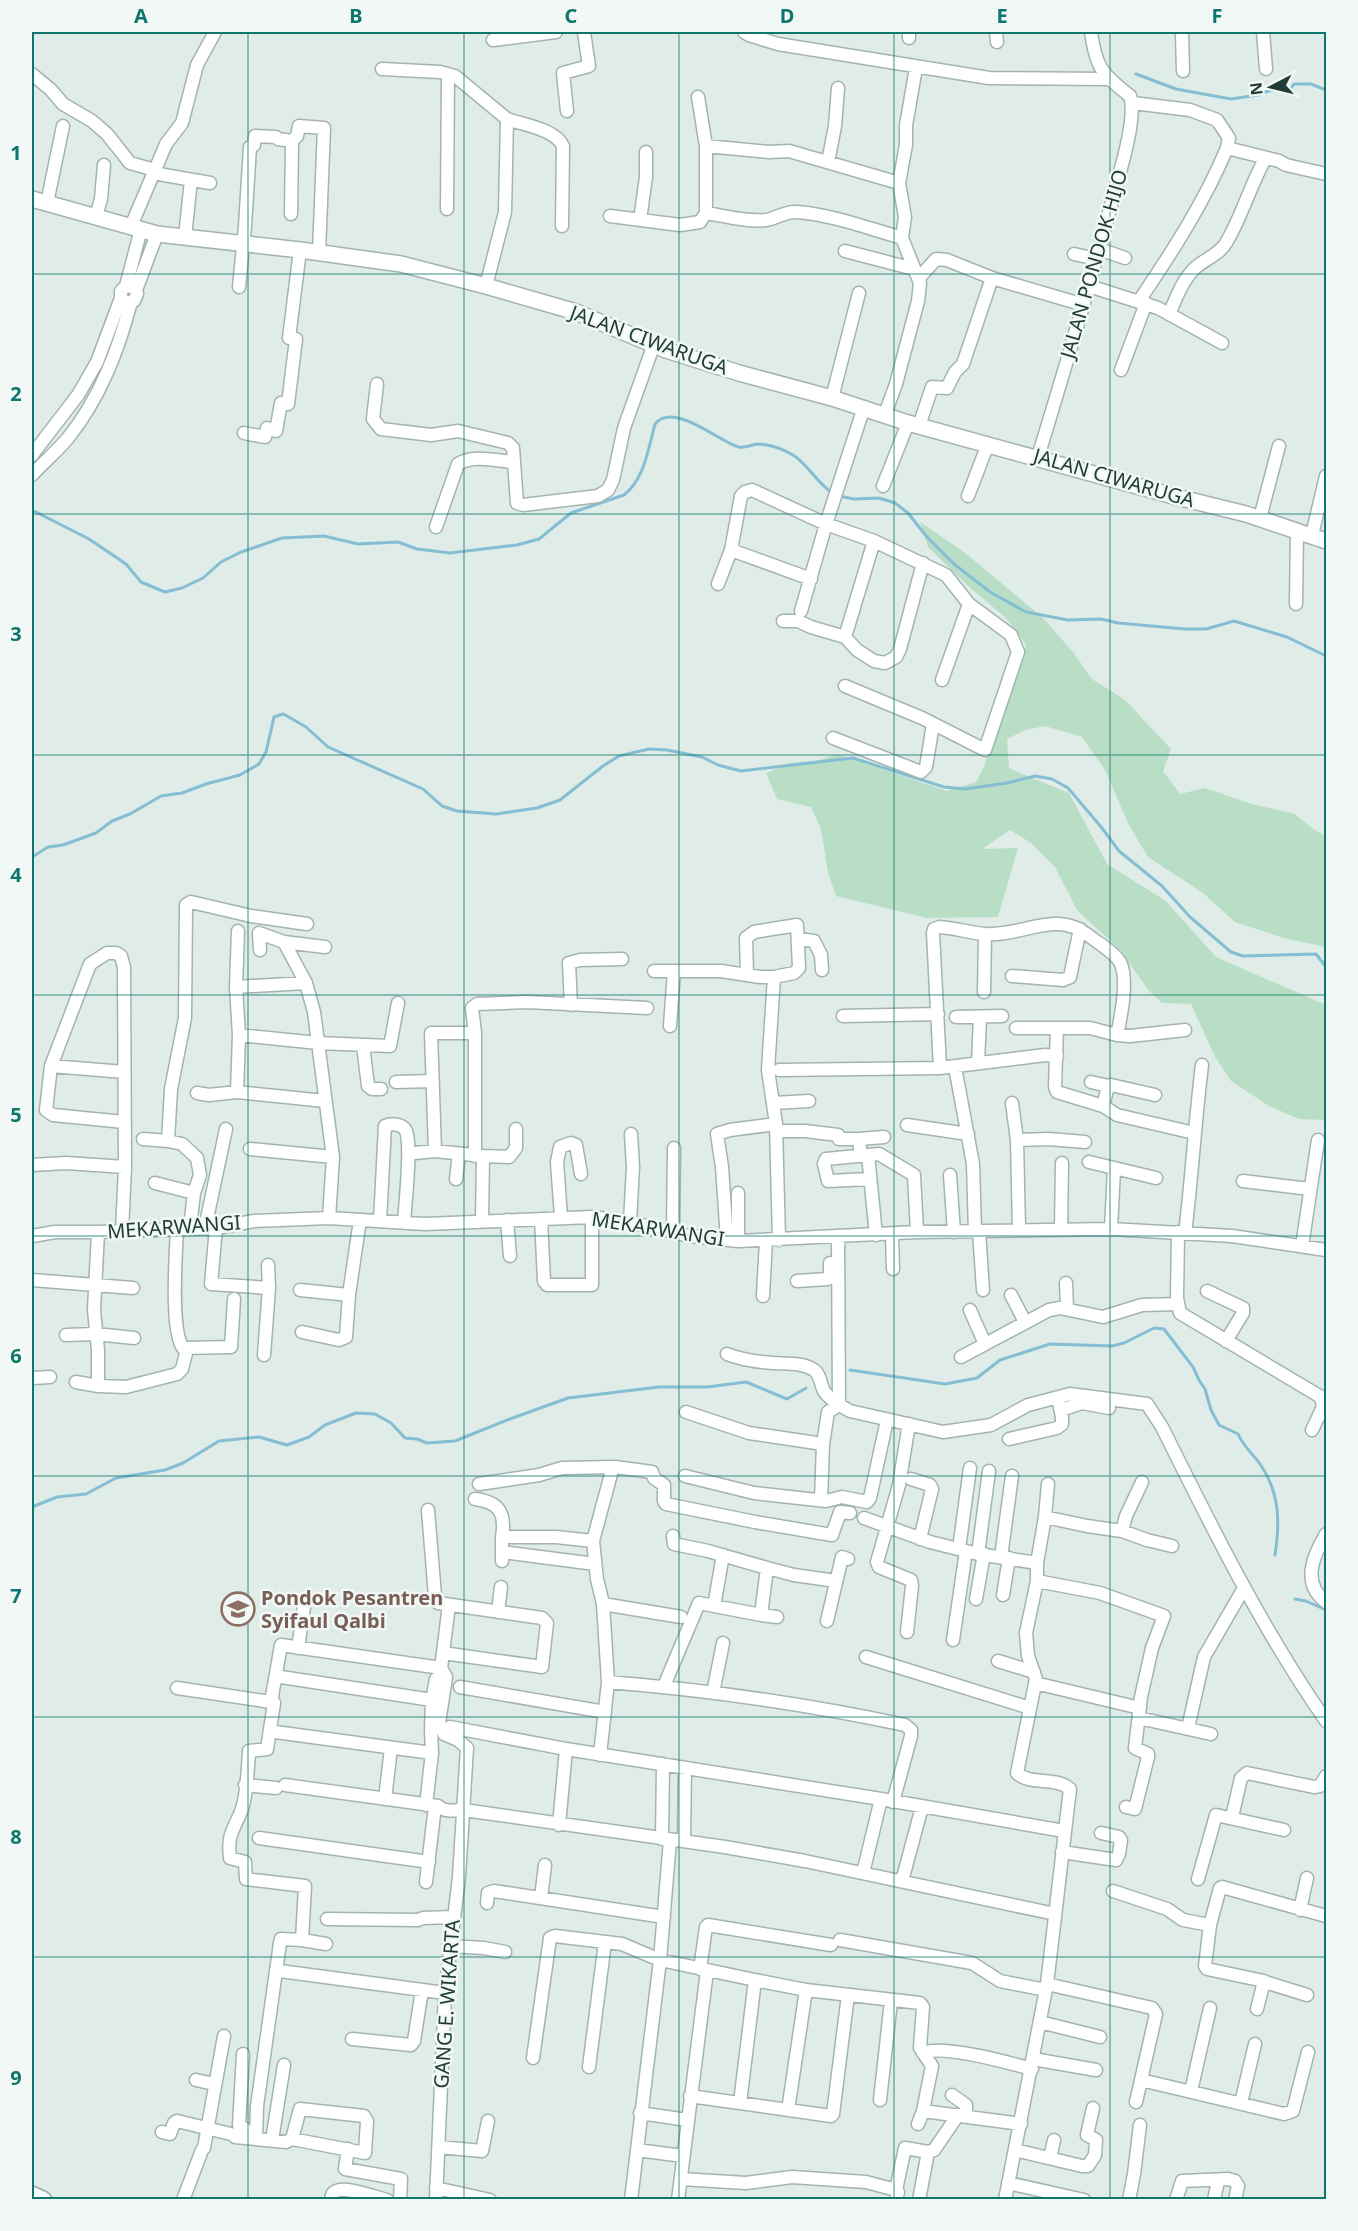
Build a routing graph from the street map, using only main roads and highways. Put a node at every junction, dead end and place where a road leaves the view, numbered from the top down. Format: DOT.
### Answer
graph roads {
  1 [pos="32,2195"];
  2 [pos="43,2199"];
  1 -- 2 [label="main road"];
}
